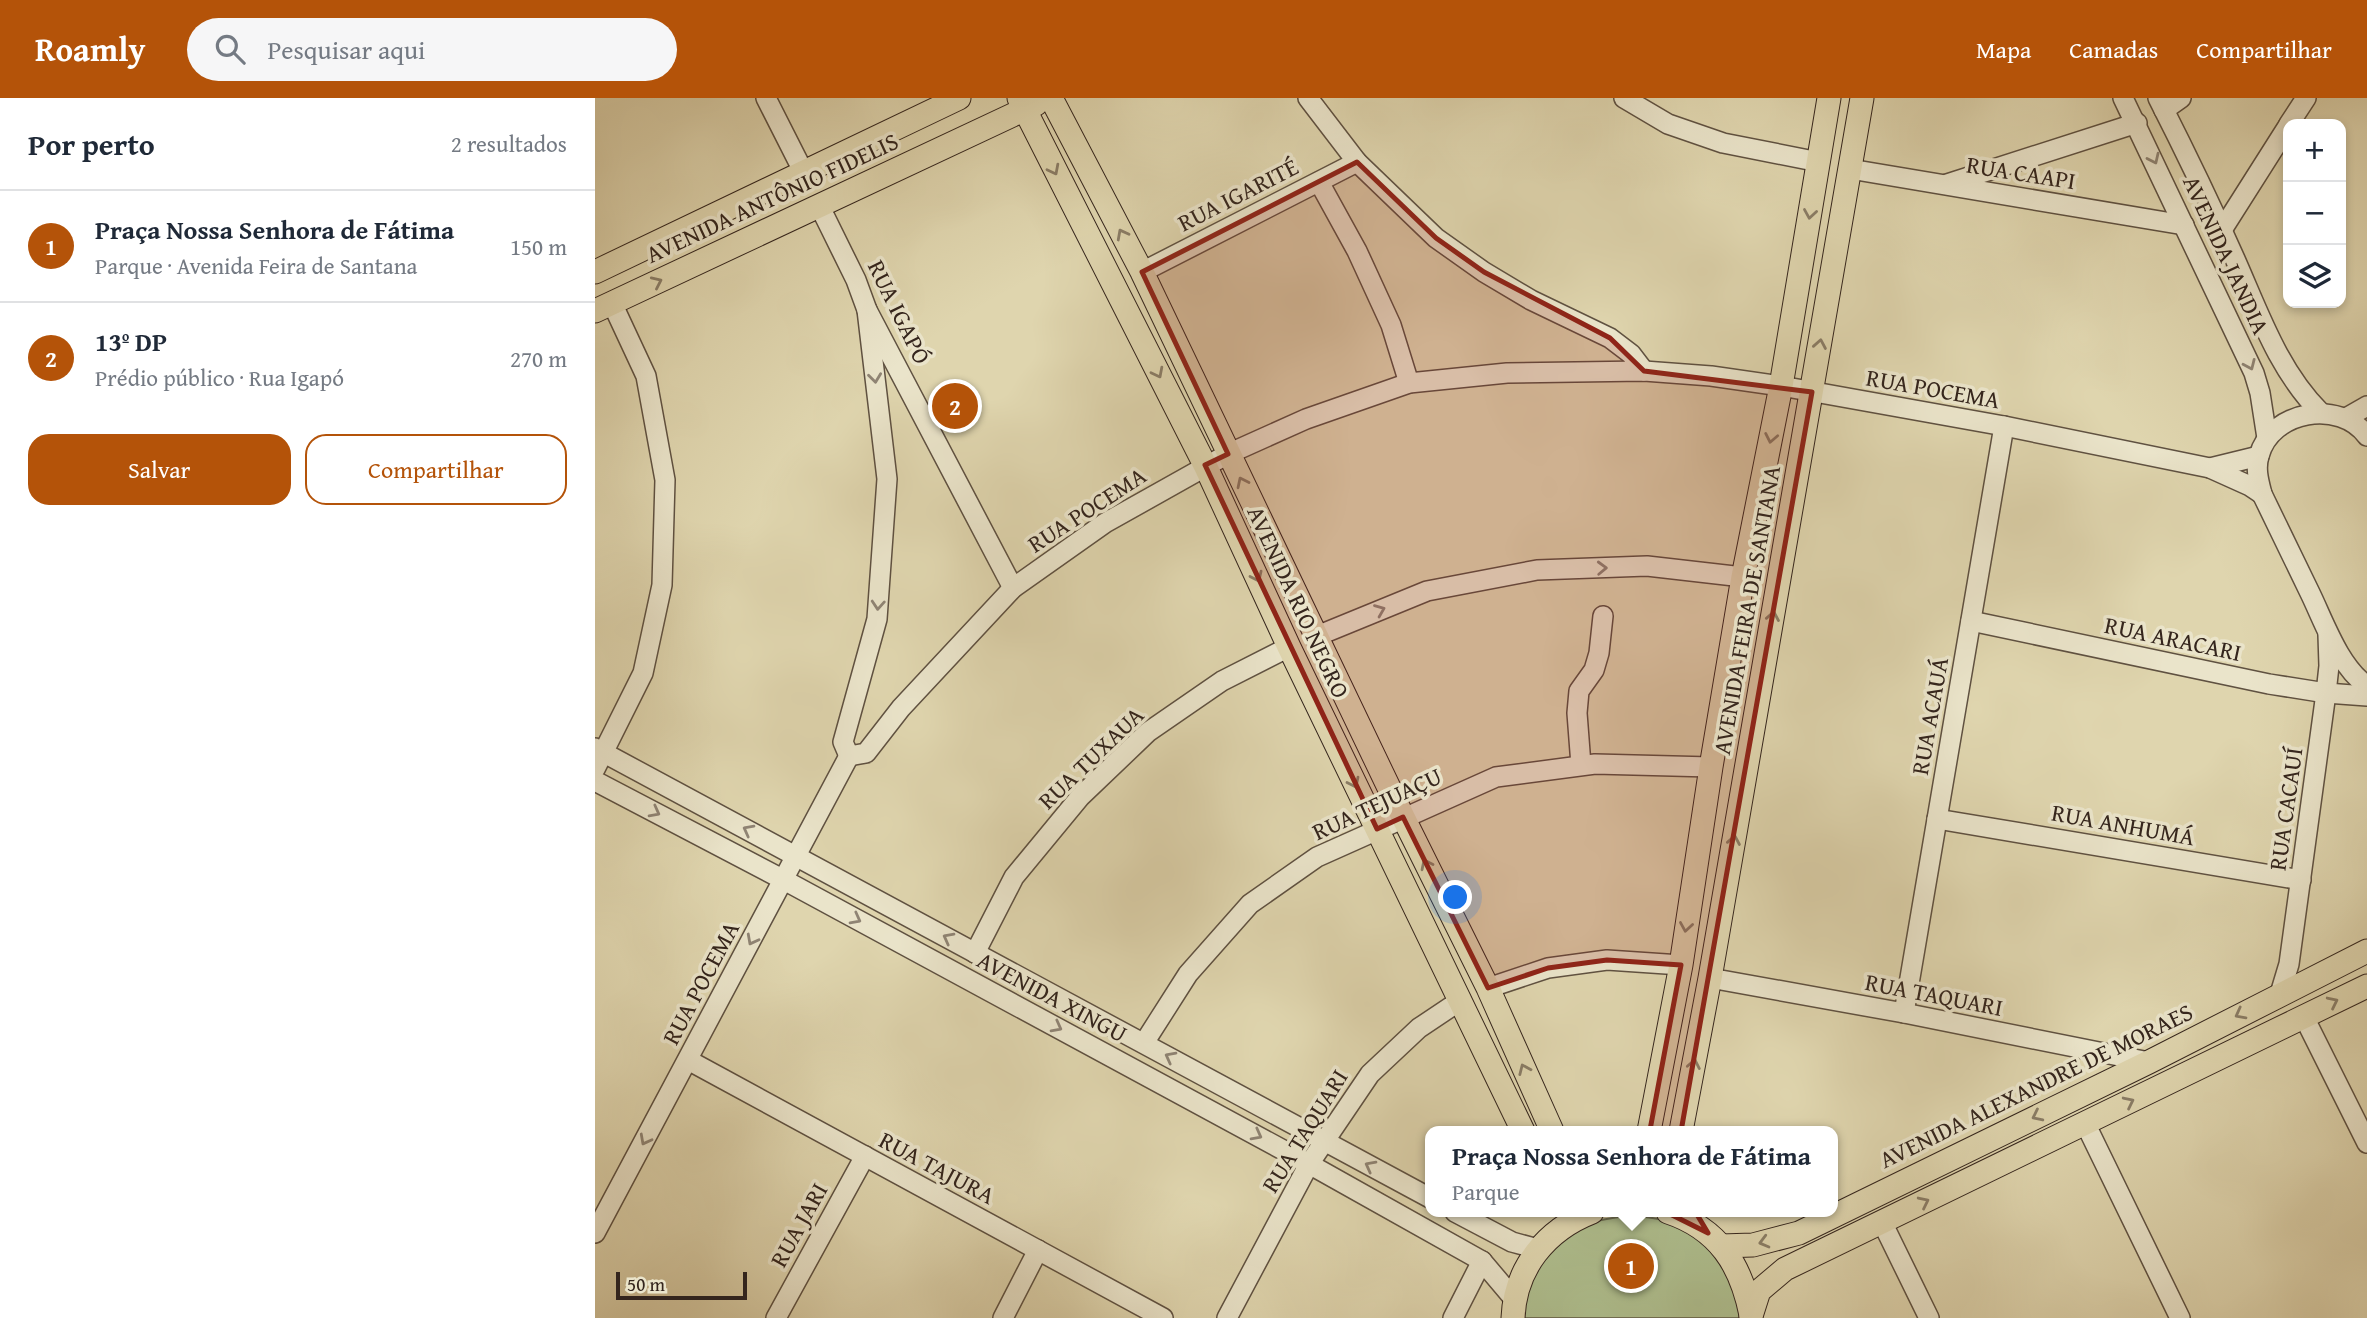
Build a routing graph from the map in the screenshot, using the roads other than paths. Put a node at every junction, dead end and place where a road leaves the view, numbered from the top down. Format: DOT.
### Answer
graph roads {
  1 [pos="766,98"];
  2 [pos="959,98"];
  3 [pos="1049,98"];
  4 [pos="1308,98"];
  5 [pos="1624,98"];
  6 [pos="1829,98"];
  7 [pos="1862,98"];
  8 [pos="2123,98"];
  9 [pos="2181,98"];
  10 [pos="2306,98"];
  11 [pos="1021,104"];
  12 [pos="2161,104"];
  13 [pos="2293,119"];
  14 [pos="2137,123"];
  15 [pos="2283,134"];
  16 [pos="1357,162"];
  17 [pos="1819,162"];
  18 [pos="1850,169"];
  19 [pos="804,173"];
  20 [pos="1319,182"];
  21 [pos="1943,185"];
  22 [pos="819,205"];
  23 [pos="2184,225"];
  24 [pos="2222,230"];
  25 [pos="713,255"];
  26 [pos="595,272"];
  27 [pos="1142,272"];
  28 [pos="604,307"];
  29 [pos="867,310"];
  30 [pos="1644,372"];
  31 [pos="1409,383"];
  32 [pos="1781,386"];
  33 [pos="1812,392"];
  34 [pos="2367,406"];
  35 [pos="2321,413"];
  36 [pos="2346,418"];
  37 [pos="2004,426"];
  38 [pos="2367,436"];
  39 [pos="2267,438"];
  40 [pos="1228,454"];
  41 [pos="2259,456"];
  42 [pos="1205,465"];
  43 [pos="2210,468"];
  44 [pos="2262,494"];
  45 [pos="1744,577"];
  46 [pos="1013,588"];
  47 [pos="1603,617"];
  48 [pos="1971,621"];
  49 [pos="2328,629"];
  50 [pos="1317,636"];
  51 [pos="1289,647"];
  52 [pos="2367,686"];
  53 [pos="2326,693"];
  54 [pos="2367,696"];
  55 [pos="849,756"];
  56 [pos="598,757"];
  57 [pos="1581,765"];
  58 [pos="1711,767"];
  59 [pos="595,781"];
  60 [pos="1403,817"];
  61 [pos="1937,818"];
  62 [pos="1377,829"];
  63 [pos="797,856"];
  64 [pos="784,880"];
  65 [pos="2301,880"];
  66 [pos="2367,951"];
  67 [pos="975,953"];
  68 [pos="1681,965"];
  69 [pos="1710,978"];
  70 [pos="2367,986"];
  71 [pos="1488,988"];
  72 [pos="2280,994"];
  73 [pos="1461,1000"];
  74 [pos="1904,1013"];
  75 [pos="2304,1017"];
  76 [pos="1144,1043"];
  77 [pos="688,1060"];
  78 [pos="2149,1062"];
  79 [pos="2085,1123"];
  80 [pos="1521,1126"];
  81 [pos="1550,1126"];
  82 [pos="1651,1126"];
  83 [pos="1682,1126"];
  84 [pos="1323,1140"];
  85 [pos="2367,1143"];
  86 [pos="865,1156"];
  87 [pos="1309,1164"];
  88 [pos="1425,1195"];
  89 [pos="1838,1201"];
  90 [pos="1856,1204"];
  91 [pos="1838,1213"];
  92 [pos="1464,1217"];
  93 [pos="1579,1217"];
  94 [pos="1684,1217"];
  95 [pos="1699,1217"];
  96 [pos="1830,1217"];
  97 [pos="1556,1221"];
  98 [pos="1882,1222"];
  99 [pos="595,1233"];
  100 [pos="1715,1239"];
  101 [pos="1538,1249"];
  102 [pos="1038,1250"];
  103 [pos="1482,1262"];
  104 [pos="1513,1308"];
  105 [pos="1751,1317"];
  106 [pos="776,1318"];
  107 [pos="1003,1318"];
  108 [pos="1163,1318"];
  109 [pos="1227,1318"];
  110 [pos="1453,1318"];
  111 [pos="1929,1318"];
  112 [pos="2180,1318"];
  1 -- 19 [label="street"];
  2 -- 19 [label="main road, AVENIDA ANTÔNIO FIDELIS"];
  3 -- 11 [label="main road, AVENIDA ANTÔNIO FIDELIS"];
  27 -- 3 [label="main road, AVENIDA RIO NEGRO, one-way"];
  4 -- 16 [label="street"];
  5 -- 17 [label="street"];
  6 -- 17 [label="main road, AVENIDA FEIRA DE SANTANA"];
  7 -- 18 [label="main road, AVENIDA FEIRA DE SANTANA"];
  8 -- 14 [label="street, AVENIDA JANDIA"];
  9 -- 12 [label="street"];
  10 -- 13 [label="street"];
  11 -- 22 [label="main road, AVENIDA ANTÔNIO FIDELIS"];
  11 -- 42 [label="main road, AVENIDA RIO NEGRO, one-way"];
  12 -- 24 [label="street, AVENIDA JANDIA"];
  14 -- 21 [label="street"];
  14 -- 23 [label="street, AVENIDA JANDIA, one-way"];
  15 -- 24 [label="street"];
  16 -- 20 [label="street, RUA IGARITÉ"];
  16 -- 30 [label="street"];
  17 -- 32 [label="main road, AVENIDA FEIRA DE SANTANA, one-way"];
  18 -- 21 [label="street, RUA CAAPI"];
  33 -- 18 [label="main road, AVENIDA FEIRA DE SANTANA, one-way"];
  19 -- 25 [label="main road"];
  19 -- 26 [label="main road, AVENIDA ANTÔNIO FIDELIS"];
  20 -- 27 [label="street, RUA IGARITÉ"];
  20 -- 31 [label="street"];
  21 -- 23 [label="street, RUA CAAPI"];
  22 -- 25 [label="main road, AVENIDA ANTÔNIO FIDELIS"];
  22 -- 29 [label="street, RUA IGAPÓ"];
  23 -- 39 [label="street, AVENIDA JANDIA, one-way"];
  24 -- 35 [label="street, AVENIDA JANDIA"];
  28 -- 25 [label="main road, AVENIDA ANTÔNIO FIDELIS, one-way"];
  27 -- 40 [label="main road, AVENIDA RIO NEGRO"];
  28 -- 56 [label="street"];
  29 -- 46 [label="street, RUA IGAPÓ"];
  29 -- 55 [label="street, RUA POCEMA, one-way"];
  30 -- 31 [label="street, RUA POCEMA"];
  30 -- 32 [label="street, RUA POCEMA"];
  31 -- 40 [label="street, RUA POCEMA"];
  32 -- 33 [label="street, RUA POCEMA"];
  32 -- 45 [label="main road, AVENIDA FEIRA DE SANTANA, one-way"];
  33 -- 37 [label="street, RUA POCEMA"];
  69 -- 33 [label="main road, AVENIDA FEIRA DE SANTANA, one-way"];
  34 -- 36 [label="street"];
  35 -- 36 [label="street"];
  35 -- 39 [label="street"];
  36 -- 38 [label="street"];
  37 -- 43 [label="street, RUA POCEMA"];
  37 -- 48 [label="street, RUA ACAUÁ"];
  39 -- 41 [label="street"];
  40 -- 42 [label="street, RUA POCEMA"];
  50 -- 40 [label="main road, AVENIDA RIO NEGRO, one-way"];
  41 -- 43 [label="street, RUA POCEMA"];
  41 -- 44 [label="street"];
  42 -- 46 [label="street, RUA POCEMA"];
  42 -- 51 [label="main road, AVENIDA RIO NEGRO, one-way"];
  43 -- 44 [label="street, RUA POCEMA"];
  44 -- 49 [label="street"];
  50 -- 45 [label="street, one-way"];
  45 -- 58 [label="main road, AVENIDA FEIRA DE SANTANA"];
  46 -- 55 [label="street, RUA POCEMA"];
  47 -- 57 [label="street"];
  48 -- 53 [label="street, RUA ARACARI"];
  48 -- 61 [label="street, RUA ACAUÁ"];
  49 -- 52 [label="street"];
  49 -- 53 [label="street, RUA CACAUÍ"];
  50 -- 60 [label="main road, AVENIDA RIO NEGRO"];
  51 -- 62 [label="main road, AVENIDA RIO NEGRO, one-way"];
  51 -- 67 [label="street, RUA TUXAUA"];
  53 -- 54 [label="street, RUA ARACARI"];
  53 -- 65 [label="street, RUA CACAUÍ"];
  55 -- 63 [label="street, RUA POCEMA"];
  63 -- 56 [label="street, AVENIDA XINGU, one-way"];
  57 -- 58 [label="street, RUA TEJUAÇU"];
  57 -- 60 [label="street, RUA TEJUAÇU"];
  58 -- 68 [label="main road, AVENIDA FEIRA DE SANTANA, one-way"];
  59 -- 64 [label="street, AVENIDA XINGU, one-way"];
  60 -- 62 [label="street, RUA TEJUAÇU"];
  71 -- 60 [label="main road, AVENIDA RIO NEGRO, one-way"];
  61 -- 65 [label="street, RUA ANHUMÁ"];
  61 -- 74 [label="street, RUA ACAUÁ"];
  62 -- 73 [label="main road, AVENIDA RIO NEGRO"];
  62 -- 76 [label="street, RUA TEJUAÇU"];
  63 -- 64 [label="street, RUA POCEMA"];
  67 -- 63 [label="street, AVENIDA XINGU, one-way"];
  64 -- 77 [label="street, RUA POCEMA, one-way"];
  64 -- 87 [label="street, AVENIDA XINGU, one-way"];
  65 -- 72 [label="street, RUA CACAUÍ"];
  66 -- 72 [label="main road, AVENIDA ALEXANDRE DE MORAES"];
  67 -- 76 [label="street, AVENIDA XINGU"];
  68 -- 71 [label="street"];
  68 -- 82 [label="main road, AVENIDA FEIRA DE SANTANA"];
  69 -- 74 [label="street, RUA TAQUARI"];
  83 -- 69 [label="main road, AVENIDA FEIRA DE SANTANA, one-way"];
  75 -- 70 [label="main road, one-way"];
  81 -- 71 [label="main road, AVENIDA RIO NEGRO, one-way"];
  72 -- 78 [label="main road, AVENIDA ALEXANDRE DE MORAES, one-way"];
  73 -- 80 [label="main road, AVENIDA RIO NEGRO"];
  73 -- 84 [label="street, RUA TAQUARI"];
  74 -- 78 [label="street, RUA TAQUARI"];
  79 -- 75 [label="main road, one-way"];
  75 -- 85 [label="street"];
  84 -- 76 [label="street, AVENIDA XINGU, one-way"];
  77 -- 86 [label="street, RUA TAJURA"];
  77 -- 99 [label="street, RUA POCEMA, one-way"];
  78 -- 90 [label="main road, AVENIDA ALEXANDRE DE MORAES, one-way"];
  98 -- 79 [label="main road, one-way"];
  79 -- 112 [label="street"];
  84 -- 87 [label="street, RUA TAQUARI"];
  88 -- 84 [label="street, AVENIDA XINGU, one-way"];
  86 -- 102 [label="street, RUA TAJURA"];
  86 -- 106 [label="street, RUA JARI"];
  87 -- 103 [label="street, AVENIDA XINGU"];
  87 -- 109 [label="street, RUA TAQUARI"];
  89 -- 90 [label="street"];
  90 -- 91 [label="main road, AVENIDA ALEXANDRE DE MORAES, one-way"];
  92 -- 101 [label="street"];
  93 -- 97 [label="main road"];
  94 -- 100 [label="main road"];
  95 -- 100 [label="main road"];
  96 -- 100 [label="main road, AVENIDA ALEXANDRE DE MORAES, one-way"];
  97 -- 101 [label="main road"];
  98 -- 105 [label="main road"];
  98 -- 111 [label="street"];
  100 -- 105 [label="main road"];
  101 -- 104 [label="main road"];
  102 -- 107 [label="street"];
  102 -- 108 [label="street, RUA TAJURA"];
  103 -- 104 [label="street, AVENIDA XINGU"];
  103 -- 110 [label="street"];
}
